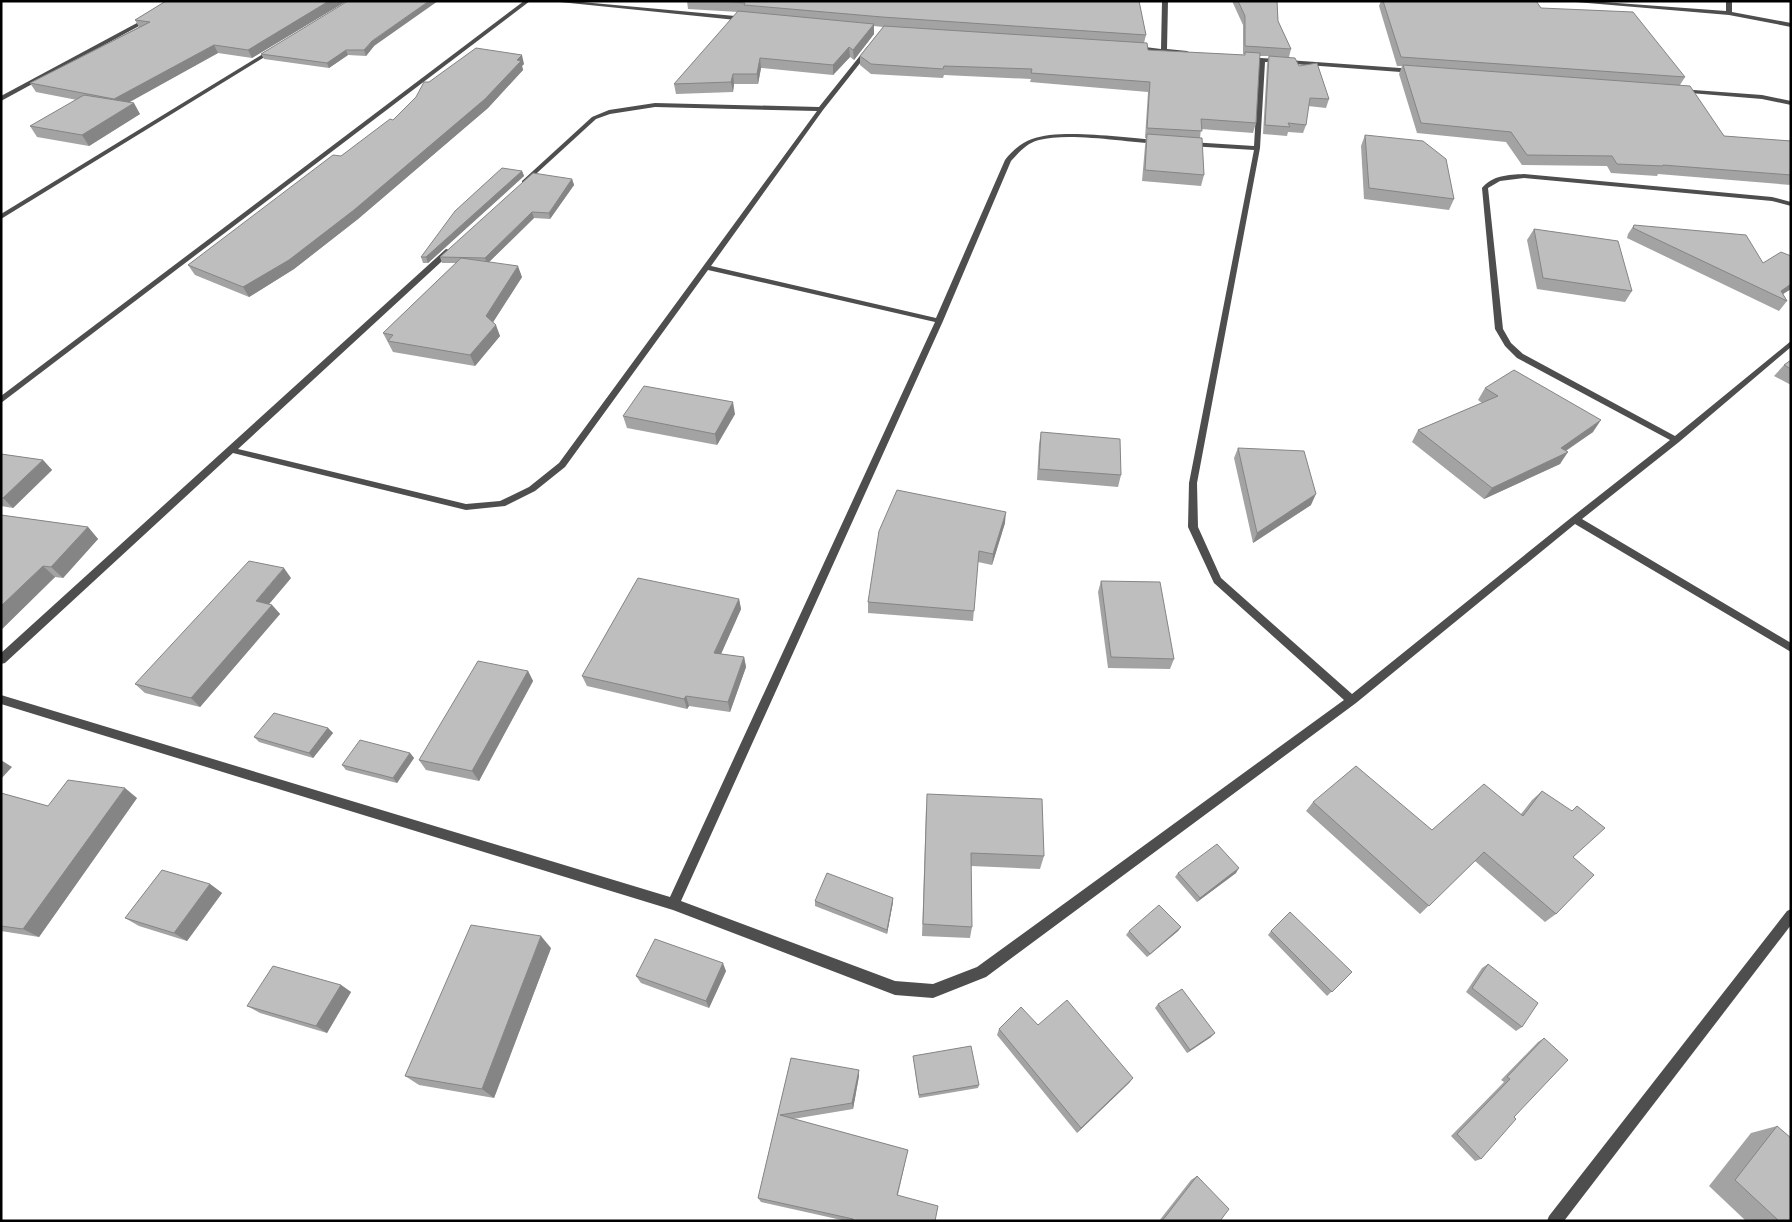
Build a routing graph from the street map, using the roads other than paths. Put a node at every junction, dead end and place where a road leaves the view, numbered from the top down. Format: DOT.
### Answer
graph roads {
  1 [pos="528,1"];
  2 [pos="552,1"];
  3 [pos="1165,1"];
  4 [pos="1566,1"];
  5 [pos="1729,1"];
  6 [pos="1729,13"];
  7 [pos="155,15"];
  8 [pos="756,20"];
  9 [pos="1791,25"];
  10 [pos="876,39"];
  11 [pos="278,47"];
  12 [pos="1134,48"];
  13 [pos="1164,50"];
  14 [pos="1193,53"];
  15 [pos="1242,58"];
  16 [pos="1262,60"];
  17 [pos="1419,72"];
  18 [pos="1673,90"];
  19 [pos="1,99"];
  20 [pos="1791,103"];
  21 [pos="821,109"];
  22 [pos="1170,143"];
  23 [pos="1180,144"];
  24 [pos="1257,148"];
  25 [pos="514,191"];
  26 [pos="1791,204"];
  27 [pos="1,217"];
  28 [pos="456,244"];
  29 [pos="706,268"];
  30 [pos="939,322"];
  31 [pos="1791,343"];
  32 [pos="1,400"];
  33 [pos="1676,440"];
  34 [pos="232,450"];
  35 [pos="1575,519"];
  36 [pos="1791,648"];
  37 [pos="1,660"];
  38 [pos="1,699"];
  39 [pos="1352,700"];
  40 [pos="673,904"];
  41 [pos="1790,917"];
  42 [pos="1554,1221"];
  1 -- 32 [label="street"];
  2 -- 8 [label="street"];
  3 -- 13 [label="street"];
  4 -- 6 [label="street"];
  5 -- 6 [label="street"];
  6 -- 9 [label="street"];
  7 -- 19 [label="street"];
  10 -- 21 [label="street"];
  11 -- 27 [label="street"];
  12 -- 13 [label="street"];
  13 -- 14 [label="street"];
  15 -- 16 [label="street"];
  16 -- 17 [label="street"];
  16 -- 24 [label="street"];
  18 -- 20 [label="street"];
  21 -- 25 [label="street"];
  21 -- 29 [label="street"];
  22 -- 30 [label="street"];
  23 -- 24 [label="street"];
  24 -- 39 [label="street"];
  26 -- 33 [label="street"];
  28 -- 34 [label="street"];
  29 -- 30 [label="street"];
  29 -- 34 [label="street"];
  30 -- 40 [label="street"];
  31 -- 33 [label="street"];
  33 -- 35 [label="street"];
  34 -- 37 [label="street"];
  35 -- 36 [label="street"];
  35 -- 39 [label="street"];
  38 -- 40 [label="street"];
  39 -- 40 [label="street"];
  41 -- 42 [label="street"];
}
